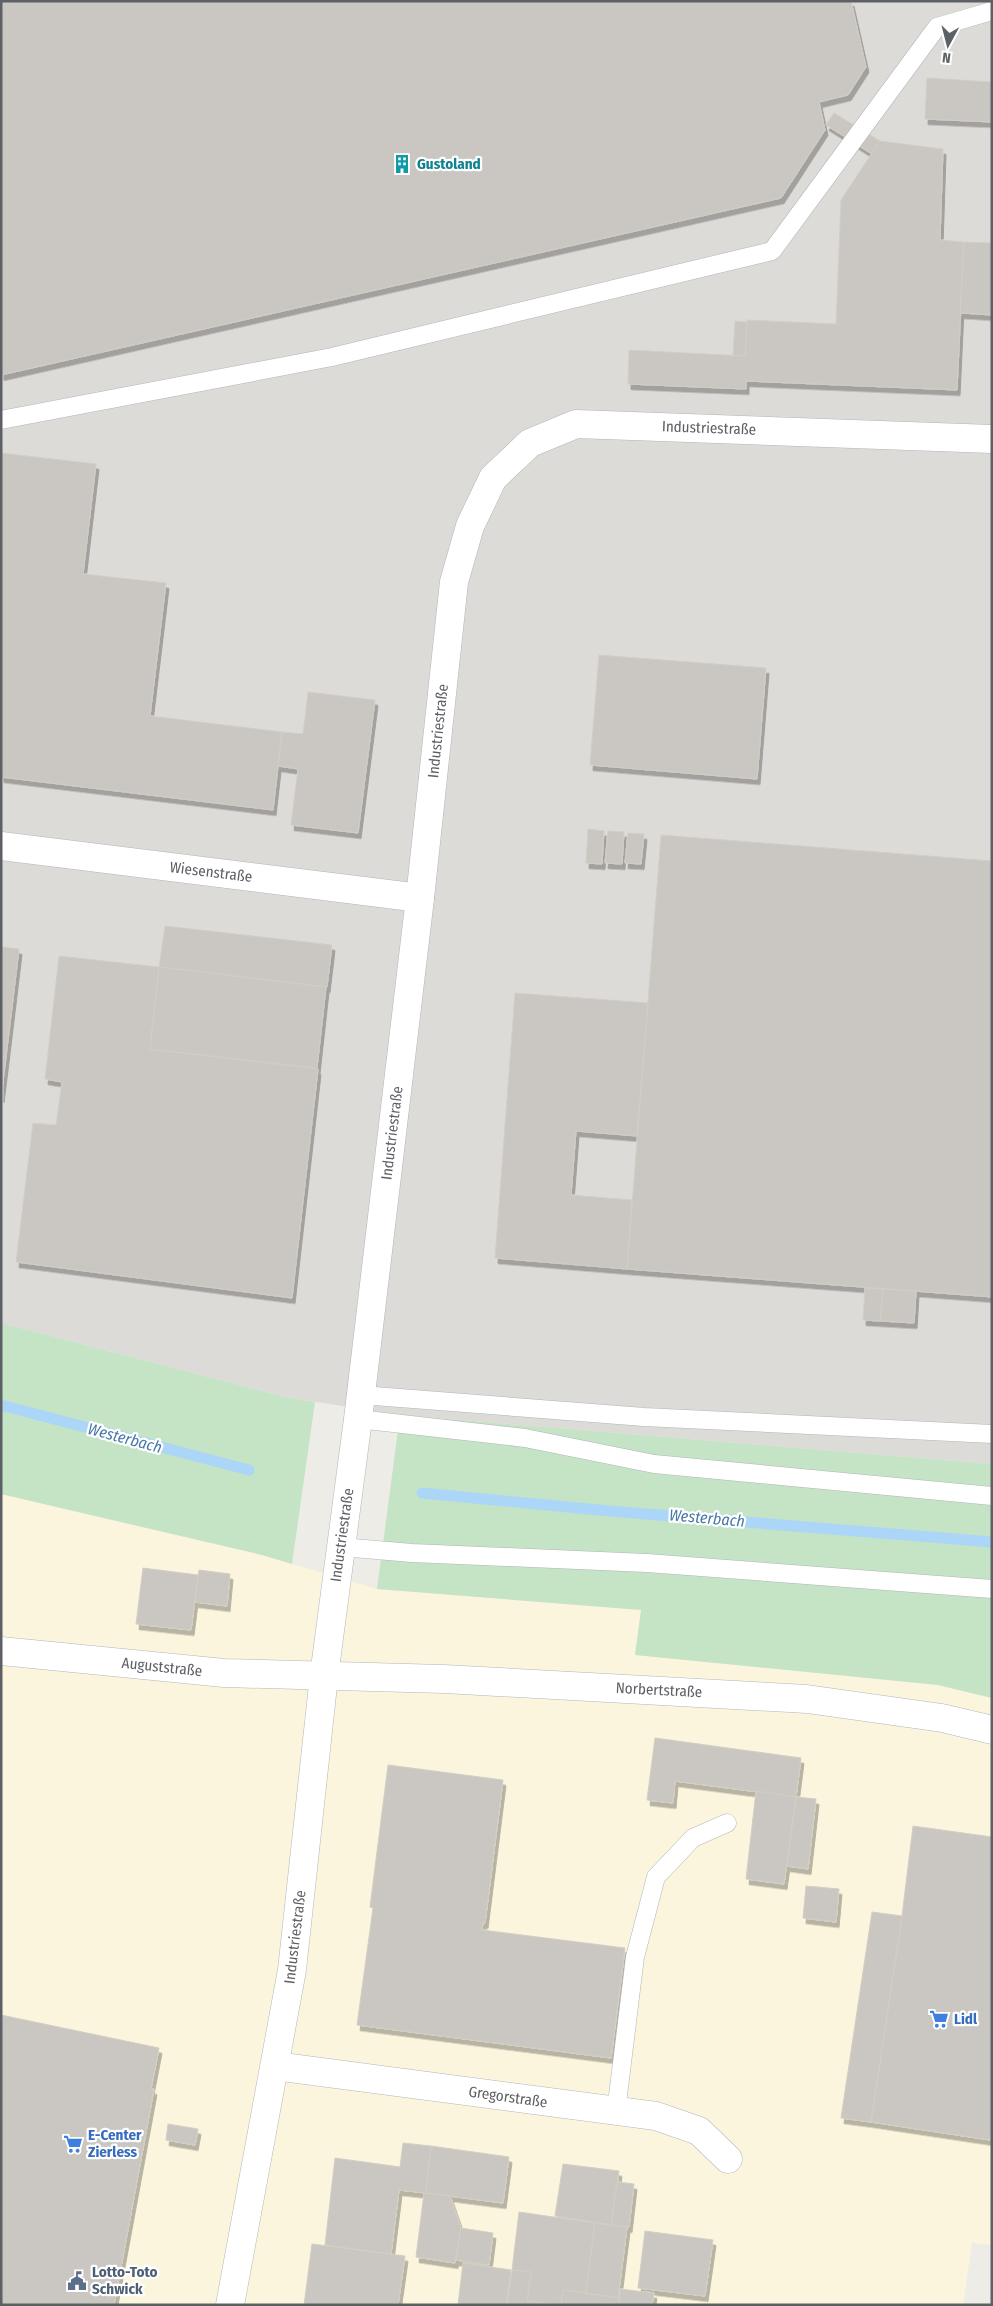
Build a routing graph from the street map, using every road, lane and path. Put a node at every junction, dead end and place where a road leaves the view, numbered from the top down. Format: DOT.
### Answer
graph roads {
  1 [pos="992,10"];
  2 [pos="1,420"];
  3 [pos="992,439"];
  4 [pos="1,846"];
  5 [pos="420,898"];
  6 [pos="359,1407"];
  7 [pos="992,1434"];
  8 [pos="992,1496"];
  9 [pos="341,1547"];
  10 [pos="992,1589"];
  11 [pos="1,1651"];
  12 [pos="324,1676"];
  13 [pos="992,1730"];
  14 [pos="727,1823"];
  15 [pos="275,2066"];
  16 [pos="616,2112"];
  17 [pos="728,2159"];
  18 [pos="230,2305"];
  1 -- 2 [label="lane"];
  3 -- 5 [label="street, Industriestraße"];
  4 -- 5 [label="street, Wiesenstraße"];
  5 -- 6 [label="street, Industriestraße"];
  6 -- 7 [label="lane"];
  6 -- 8 [label="lane"];
  6 -- 9 [label="street, Industriestraße"];
  9 -- 10 [label="lane"];
  9 -- 12 [label="street, Industriestraße"];
  11 -- 12 [label="street, Auguststraße"];
  12 -- 13 [label="street, Norbertstraße"];
  12 -- 15 [label="street, Industriestraße"];
  14 -- 16 [label="lane"];
  15 -- 16 [label="street, Gregorstraße"];
  15 -- 18 [label="street, Industriestraße"];
  16 -- 17 [label="street, Gregorstraße"];
}
